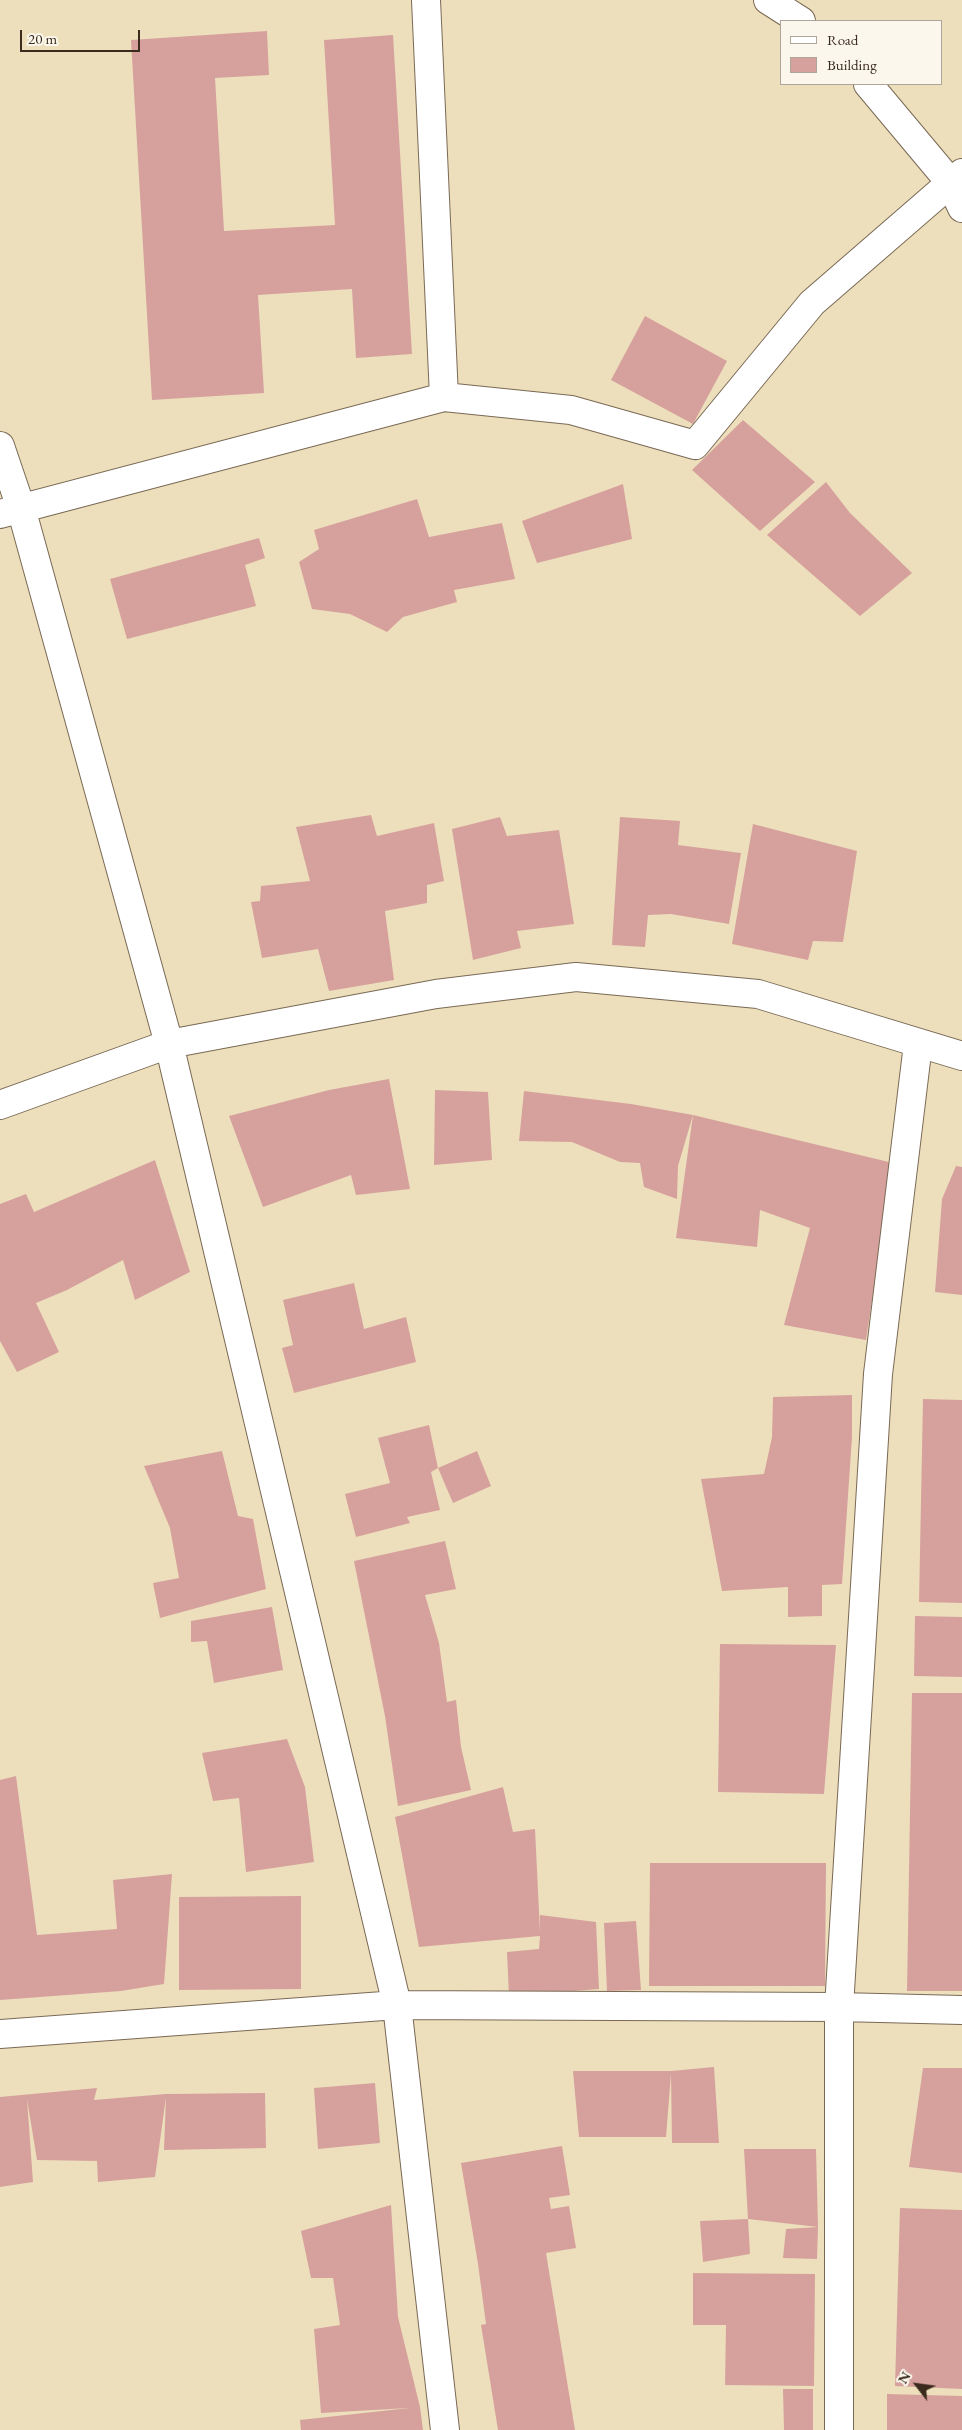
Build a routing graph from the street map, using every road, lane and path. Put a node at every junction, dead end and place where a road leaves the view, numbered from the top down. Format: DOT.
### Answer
graph roads {
  1 [pos="426,0"];
  2 [pos="768,0"];
  3 [pos="799,20"];
  4 [pos="869,85"];
  5 [pos="956,178"];
  6 [pos="962,208"];
  7 [pos="444,396"];
  8 [pos="0,446"];
  9 [pos="10,511"];
  10 [pos="169,1044"];
  11 [pos="918,1044"];
  12 [pos="962,1056"];
  13 [pos="0,1105"];
  14 [pos="398,2005"];
  15 [pos="839,2007"];
  16 [pos="962,2010"];
  17 [pos="0,2034"];
  18 [pos="445,2430"];
  19 [pos="839,2430"];
  1 -- 7 [label="street"];
  2 -- 3 [label="street"];
  4 -- 5 [label="street"];
  5 -- 6 [label="street"];
  5 -- 7 [label="street"];
  7 -- 9 [label="street"];
  8 -- 9 [label="street"];
  9 -- 10 [label="street"];
  10 -- 11 [label="street"];
  10 -- 13 [label="street"];
  10 -- 14 [label="street"];
  11 -- 12 [label="street"];
  11 -- 15 [label="street"];
  14 -- 15 [label="street"];
  14 -- 17 [label="street"];
  14 -- 18 [label="street"];
  15 -- 16 [label="street"];
  15 -- 19 [label="street"];
}
